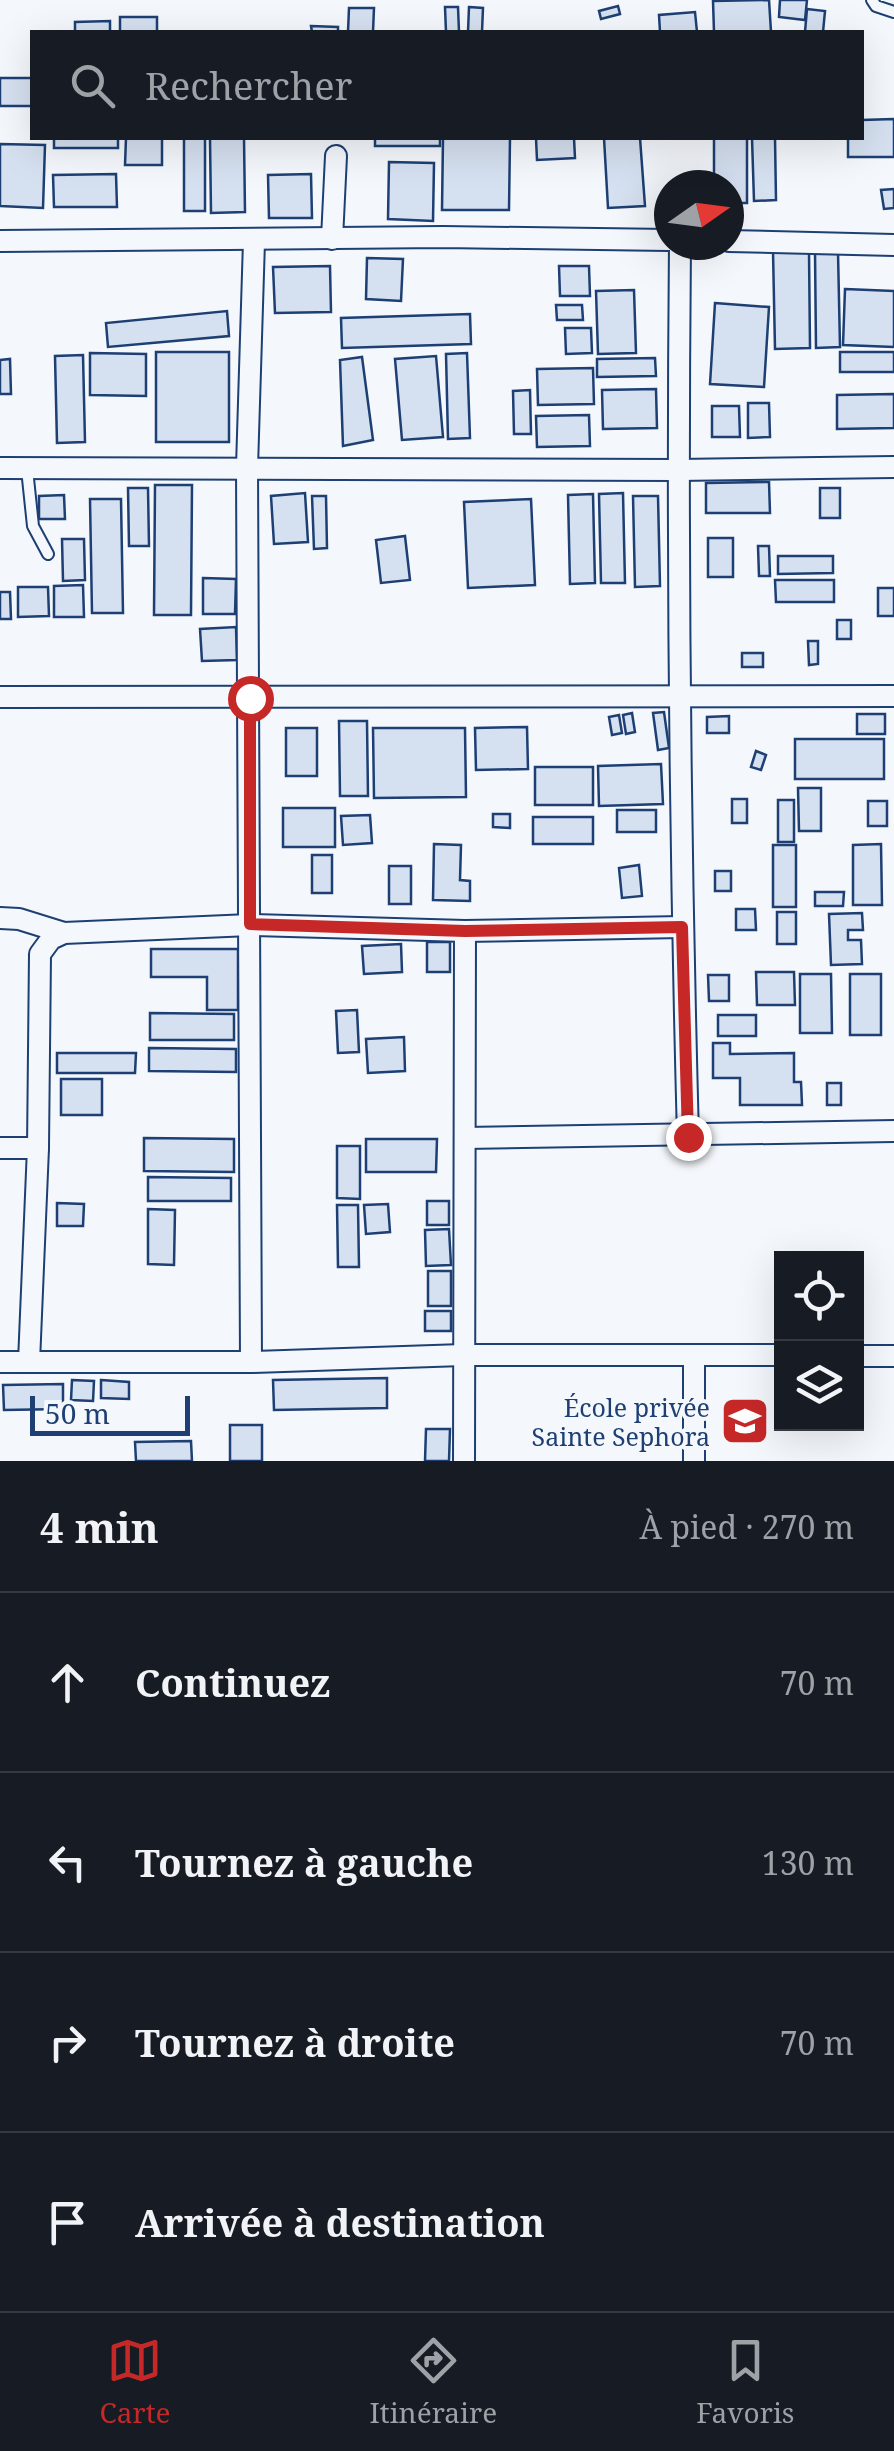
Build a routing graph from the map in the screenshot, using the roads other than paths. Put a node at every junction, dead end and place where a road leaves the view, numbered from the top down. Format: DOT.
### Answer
graph roads {
  1 [pos="872,0"];
  2 [pos="894,12"];
  3 [pos="336,156"];
  4 [pos="332,239"];
  5 [pos="654,240"];
  6 [pos="0,241"];
  7 [pos="254,241"];
  8 [pos="744,241"];
  9 [pos="894,245"];
  10 [pos="680,260"];
  11 [pos="894,466"];
  12 [pos="247,467"];
  13 [pos="0,468"];
  14 [pos="27,468"];
  15 [pos="678,470"];
  16 [pos="48,554"];
  17 [pos="680,696"];
  18 [pos="894,696"];
  19 [pos="0,697"];
  20 [pos="250,698"];
  21 [pos="0,918"];
  22 [pos="250,924"];
  23 [pos="682,927"];
  24 [pos="465,931"];
  25 [pos="64,932"];
  26 [pos="894,1131"];
  27 [pos="688,1137"];
  28 [pos="465,1138"];
  29 [pos="0,1148"];
  30 [pos="38,1148"];
  31 [pos="694,1354"];
  32 [pos="463,1355"];
  33 [pos="774,1355"];
  34 [pos="864,1356"];
  35 [pos="894,1356"];
  36 [pos="0,1362"];
  37 [pos="29,1362"];
  38 [pos="251,1362"];
  39 [pos="464,1461"];
  40 [pos="694,1461"];
  1 -- 2 [label="lane"];
  3 -- 4 [label="street"];
  4 -- 5 [label="street"];
  4 -- 7 [label="street"];
  6 -- 7 [label="street"];
  7 -- 12 [label="street"];
  8 -- 9 [label="street"];
  10 -- 15 [label="street"];
  11 -- 15 [label="street"];
  12 -- 14 [label="street"];
  12 -- 15 [label="street"];
  12 -- 20 [label="street"];
  13 -- 14 [label="street"];
  14 -- 16 [label="lane"];
  15 -- 17 [label="street"];
  17 -- 18 [label="street"];
  17 -- 20 [label="street"];
  17 -- 23 [label="street"];
  19 -- 20 [label="street"];
  20 -- 22 [label="street"];
  21 -- 25 [label="street"];
  22 -- 24 [label="street"];
  22 -- 25 [label="street"];
  22 -- 38 [label="street"];
  23 -- 24 [label="street"];
  23 -- 27 [label="street"];
  24 -- 28 [label="street"];
  25 -- 30 [label="street"];
  26 -- 27 [label="street"];
  27 -- 28 [label="street"];
  28 -- 32 [label="street"];
  29 -- 30 [label="street"];
  30 -- 37 [label="street"];
  31 -- 32 [label="street"];
  31 -- 33 [label="street"];
  31 -- 40 [label="street"];
  32 -- 38 [label="street"];
  32 -- 39 [label="street"];
  34 -- 35 [label="street"];
  36 -- 37 [label="street"];
  37 -- 38 [label="street"];
}
